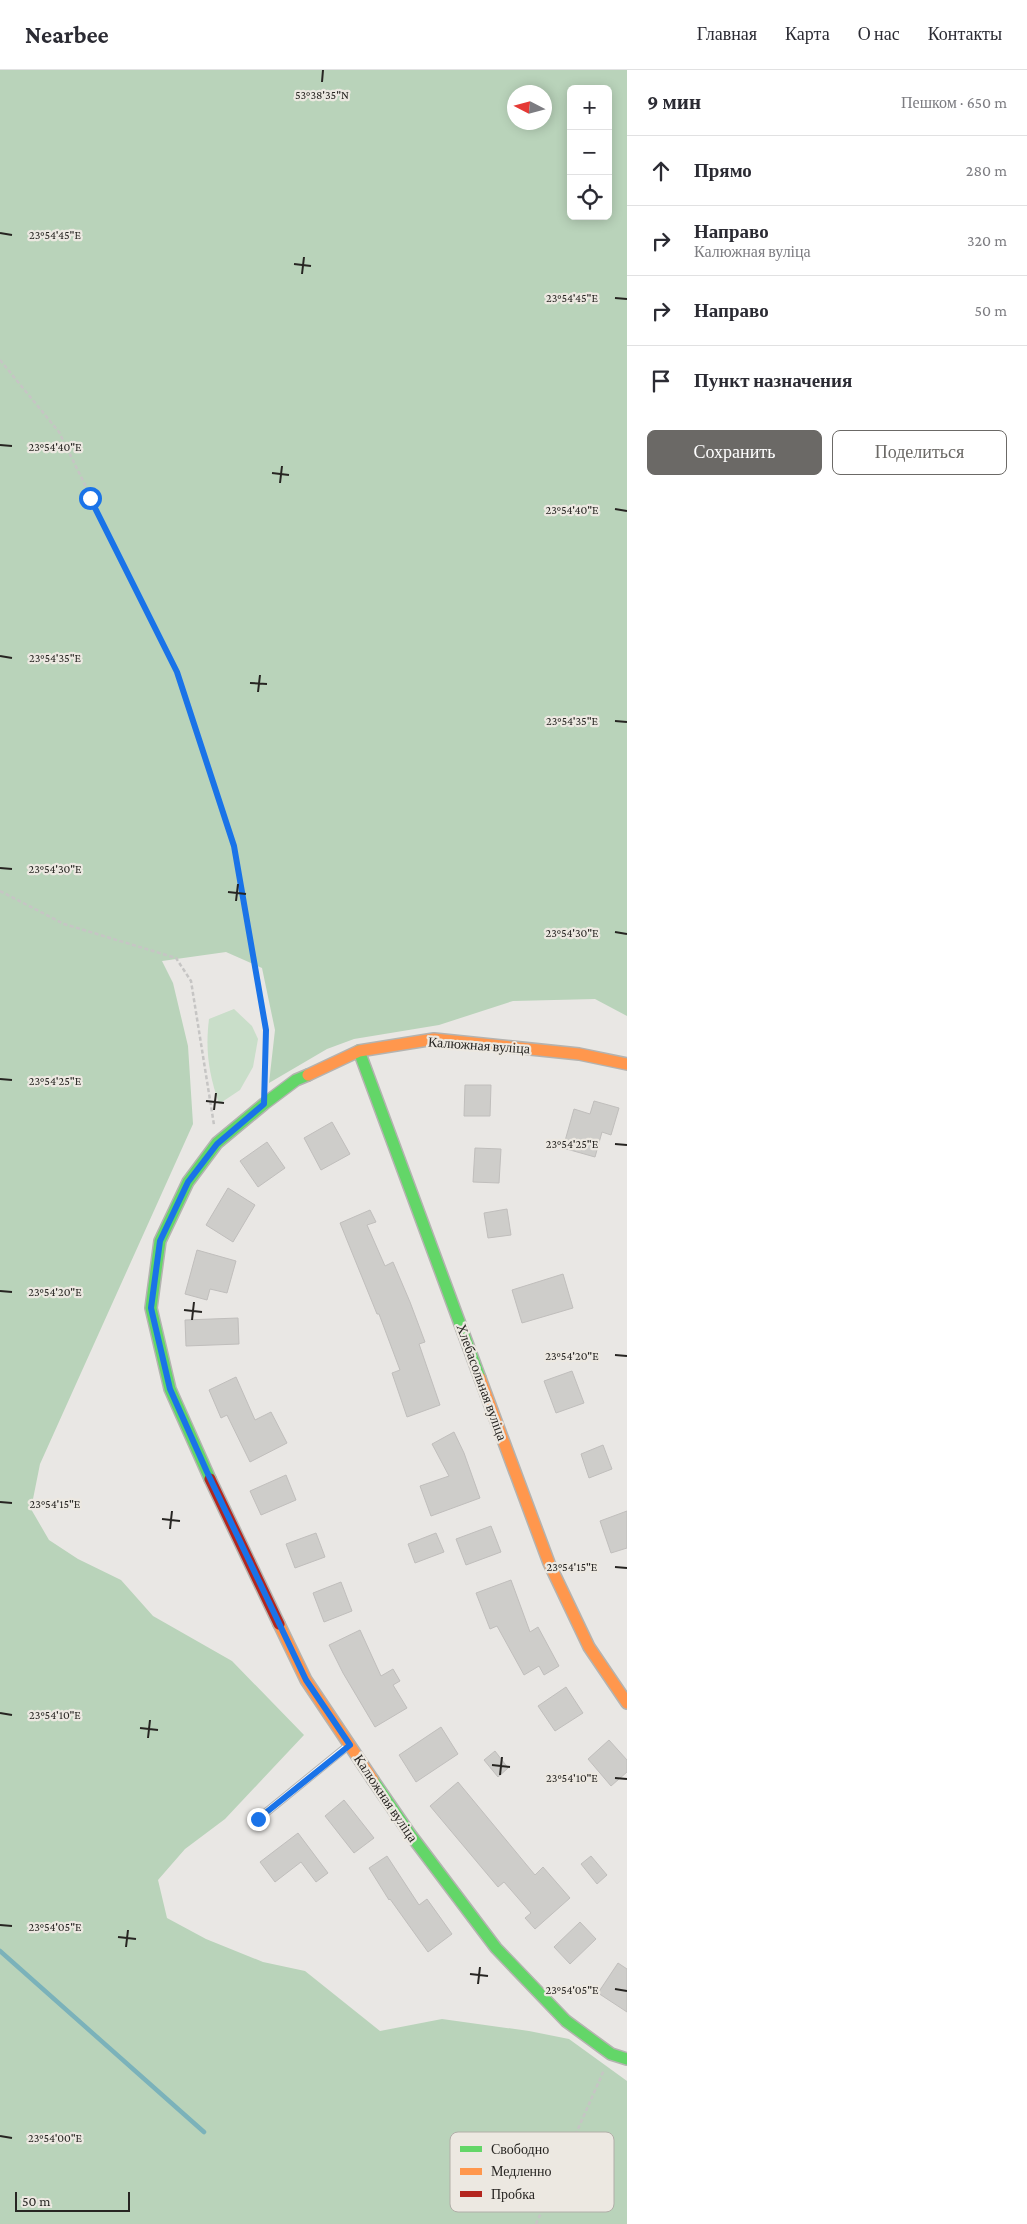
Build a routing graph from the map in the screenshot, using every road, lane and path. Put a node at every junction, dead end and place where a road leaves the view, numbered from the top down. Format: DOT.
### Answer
graph roads {
  1 [pos="0,360"];
  2 [pos="0,891"];
  3 [pos="359,1051"];
  4 [pos="627,1064"];
  5 [pos="264,1104"];
  6 [pos="217,1144"];
  7 [pos="627,1703"];
  8 [pos="350,1745"];
  9 [pos="258,1819"];
  10 [pos="611,2054"];
  11 [pos="627,2060"];
  12 [pos="577,2132"];
  13 [pos="541,2212"];
  14 [pos="536,2224"];
  1 -- 5 [label="path"];
  2 -- 6 [label="path"];
  3 -- 4 [label="street, Калюжная вуліца"];
  3 -- 5 [label="street, Калюжная вуліца"];
  3 -- 7 [label="street, Хлебасольная вуліца"];
  5 -- 6 [label="street, Калюжная вуліца"];
  6 -- 8 [label="street, Калюжная вуліца"];
  8 -- 9 [label="lane"];
  8 -- 10 [label="street, Калюжная вуліца"];
  10 -- 11 [label="street, Калюжная вуліца"];
  10 -- 12 [label="path"];
  13 -- 14 [label="path"];
}
